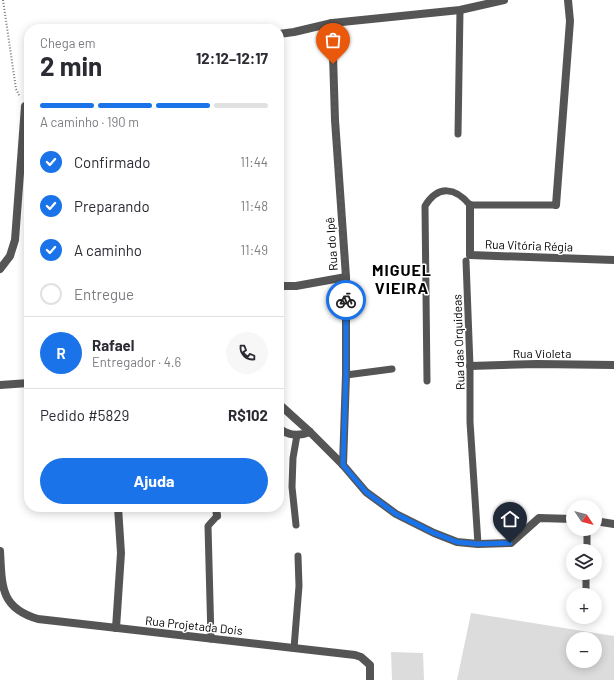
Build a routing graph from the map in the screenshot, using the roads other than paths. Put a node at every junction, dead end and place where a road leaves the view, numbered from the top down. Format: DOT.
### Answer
graph roads {
  1 [pos="504,0"];
  2 [pos="568,0"];
  3 [pos="460,10"];
  4 [pos="332,23"];
  5 [pos="284,33"];
  6 [pos="458,134"];
  7 [pos="24,139"];
  8 [pos="470,204"];
  9 [pos="556,205"];
  10 [pos="614,260"];
  11 [pos="466,261"];
  12 [pos="0,269"];
  13 [pos="346,277"];
  14 [pos="284,286"];
  15 [pos="470,366"];
  16 [pos="614,366"];
  17 [pos="392,369"];
  18 [pos="346,375"];
  19 [pos="427,381"];
  20 [pos="24,383"];
  21 [pos="0,384"];
  22 [pos="284,409"];
  23 [pos="284,432"];
  24 [pos="310,432"];
  25 [pos="297,435"];
  26 [pos="343,465"];
  27 [pos="118,512"];
  28 [pos="217,512"];
  29 [pos="217,516"];
  30 [pos="566,519"];
  31 [pos="602,522"];
  32 [pos="614,524"];
  33 [pos="296,525"];
  34 [pos="478,544"];
  35 [pos="0,552"];
  36 [pos="298,556"];
  37 [pos="116,628"];
  38 [pos="211,639"];
  39 [pos="294,648"];
  40 [pos="370,680"];
  1 -- 3 [label="street"];
  2 -- 9 [label="street"];
  3 -- 4 [label="street"];
  3 -- 6 [label="lane"];
  4 -- 5 [label="street"];
  4 -- 13 [label="street, Rua do Ipê"];
  7 -- 12 [label="street"];
  8 -- 9 [label="lane"];
  8 -- 10 [label="street, Rua Vitória Régia"];
  8 -- 19 [label="lane"];
  11 -- 15 [label="lane, Rua das Orquideas"];
  13 -- 14 [label="street"];
  13 -- 18 [label="street, Rua do Ipê"];
  15 -- 16 [label="street, Rua Violeta"];
  15 -- 34 [label="lane, Rua das Orquideas"];
  17 -- 18 [label="lane"];
  18 -- 26 [label="street, Rua do Ipê"];
  20 -- 21 [label="street"];
  22 -- 24 [label="street"];
  23 -- 25 [label="street"];
  24 -- 25 [label="street"];
  24 -- 26 [label="street"];
  25 -- 33 [label="lane"];
  26 -- 34 [label="street"];
  27 -- 37 [label="street"];
  28 -- 29 [label="street"];
  29 -- 38 [label="lane"];
  30 -- 34 [label="street"];
  31 -- 32 [label="street"];
  35 -- 37 [label="street, Rua Projetada Dois"];
  36 -- 39 [label="lane"];
  37 -- 38 [label="street, Rua Projetada Dois"];
  38 -- 39 [label="street, Rua Projetada Dois"];
  39 -- 40 [label="street, Rua Projetada Dois"];
}
